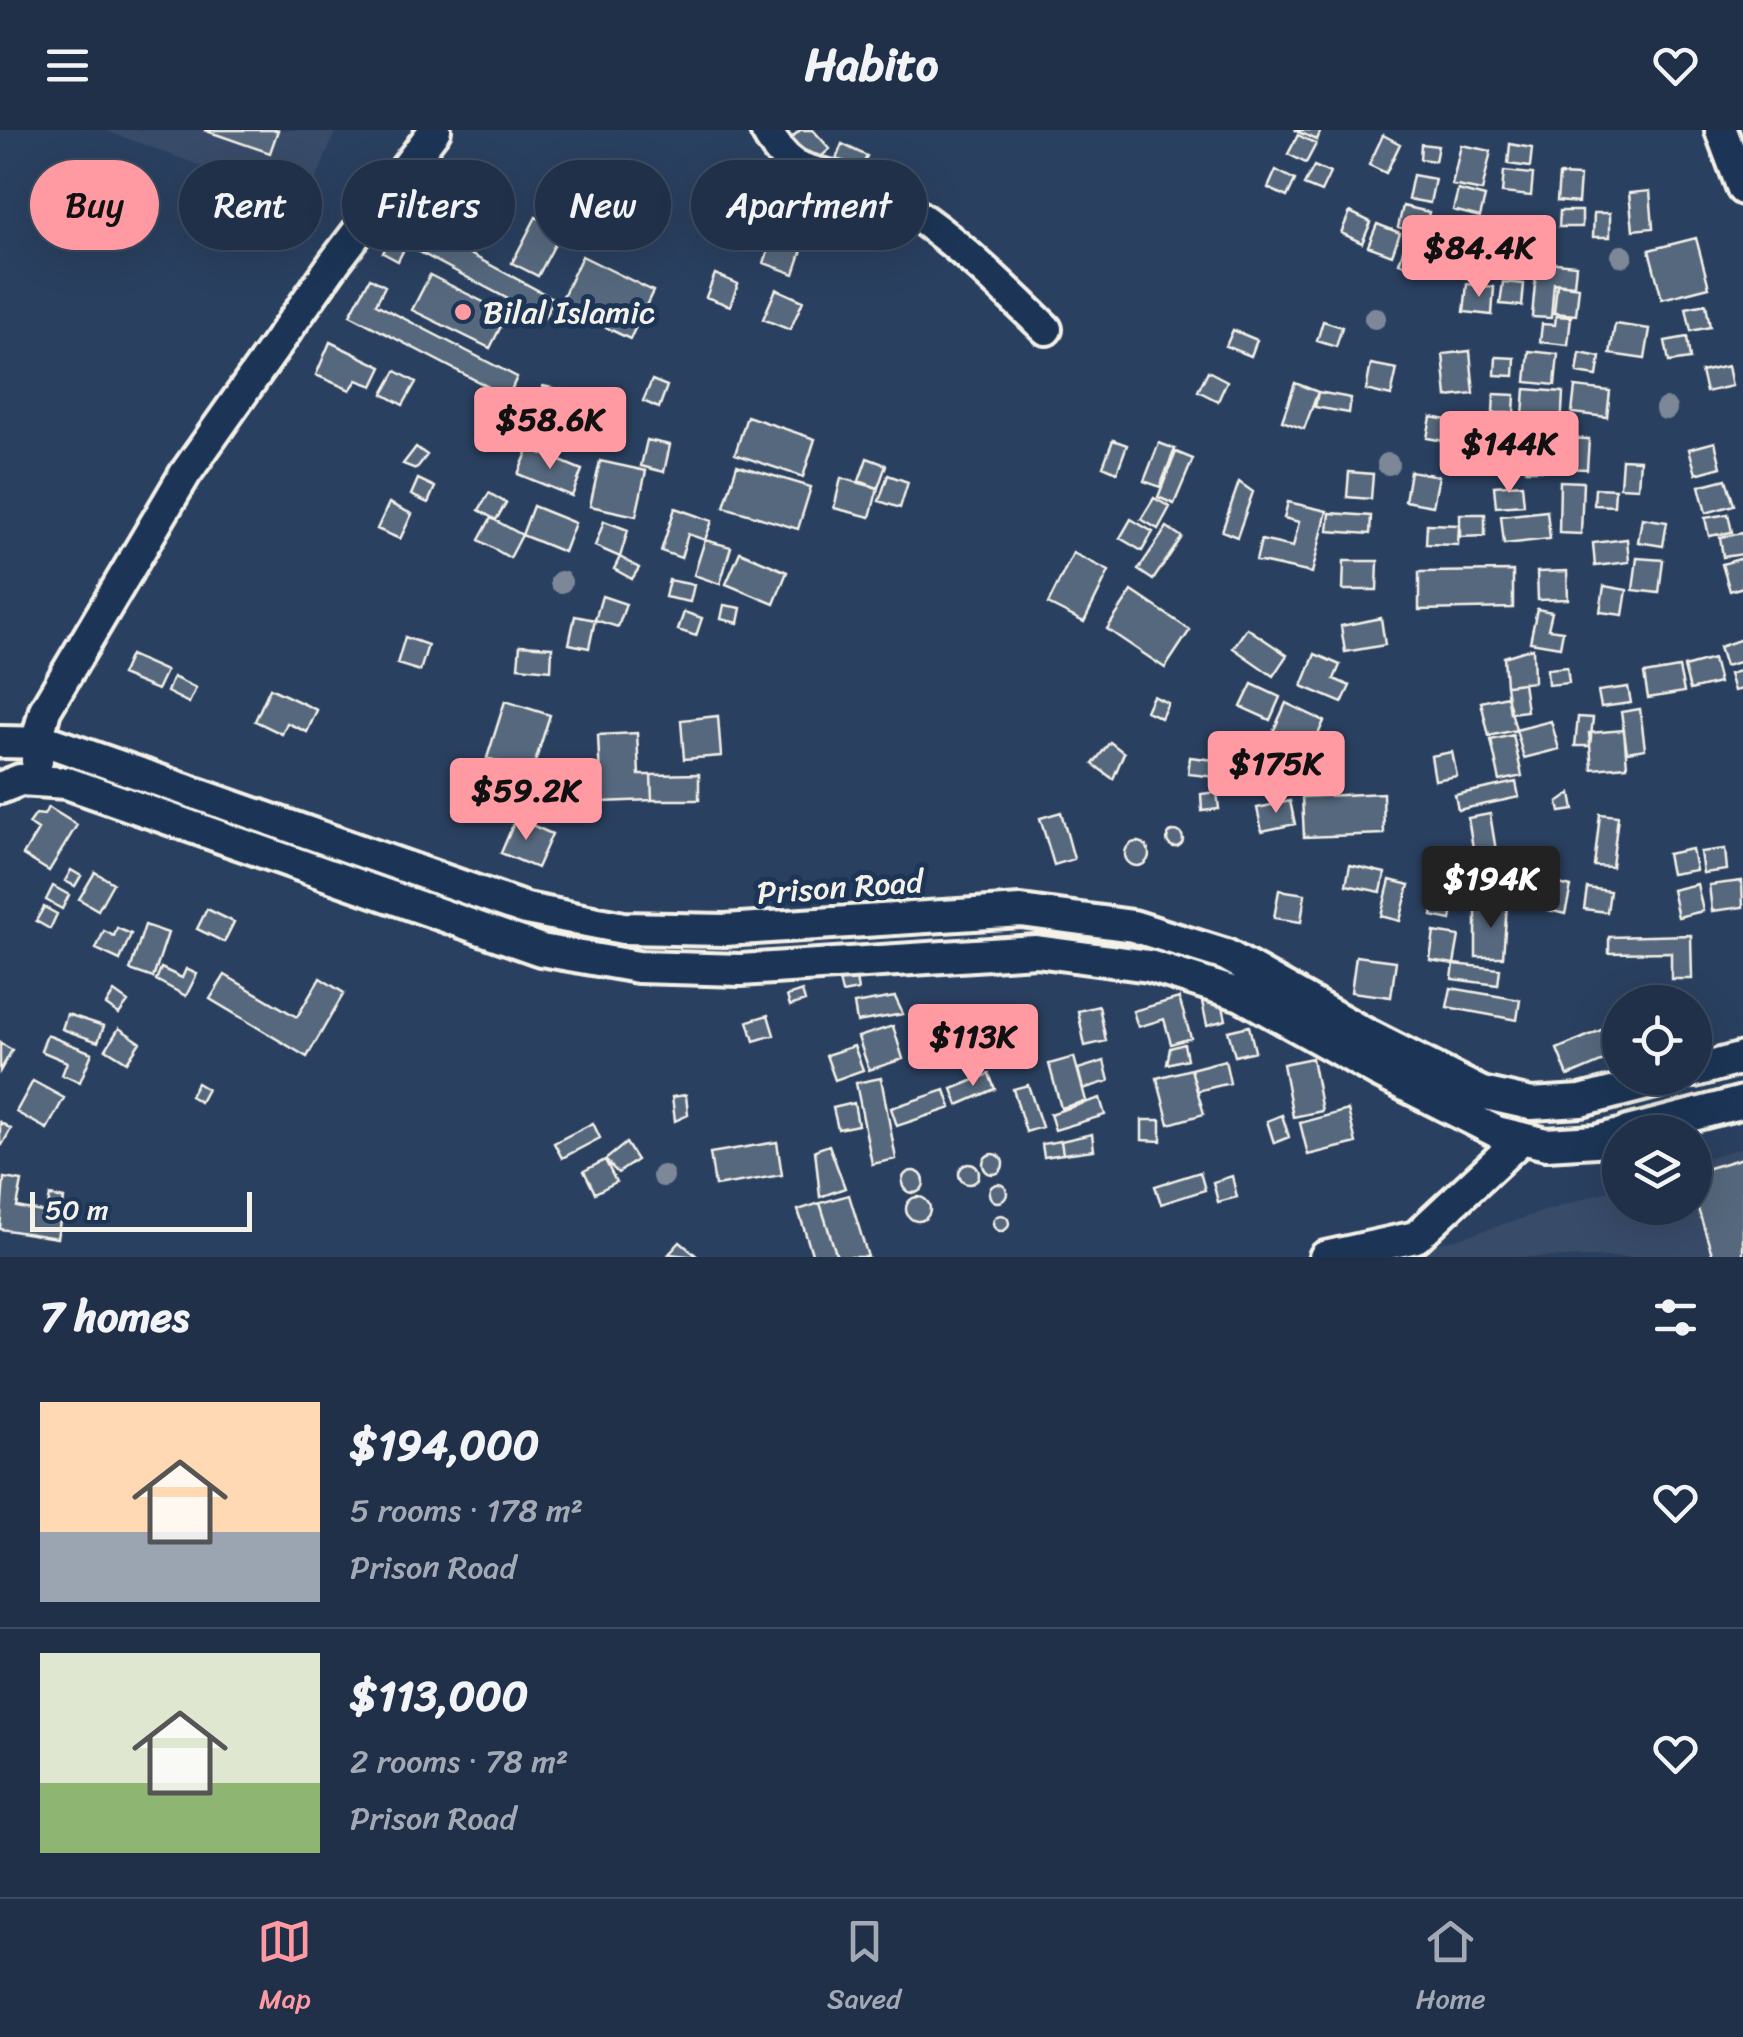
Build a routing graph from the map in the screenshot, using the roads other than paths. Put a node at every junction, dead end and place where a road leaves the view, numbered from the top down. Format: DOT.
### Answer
graph roads {
  1 [pos="435,130"];
  2 [pos="766,130"];
  3 [pos="1721,130"];
  4 [pos="1743,189"];
  5 [pos="1046,330"];
  6 [pos="0,742"];
  7 [pos="37,742"];
  8 [pos="37,781"];
  9 [pos="0,788"];
  10 [pos="1743,1058"];
  11 [pos="1712,1066"];
  12 [pos="1604,1095"];
  13 [pos="1743,1102"];
  14 [pos="1693,1115"];
  15 [pos="1522,1138"];
  16 [pos="1602,1140"];
  17 [pos="1325,1257"];
  1 -- 7 [label="street"];
  2 -- 5 [label="street"];
  3 -- 4 [label="street"];
  6 -- 7 [label="street, Prison Road"];
  7 -- 8 [label="street"];
  7 -- 12 [label="street, Prison Road"];
  8 -- 9 [label="street"];
  8 -- 15 [label="street"];
  10 -- 11 [label="street"];
  13 -- 14 [label="street"];
  15 -- 16 [label="street"];
  15 -- 17 [label="street"];
}
